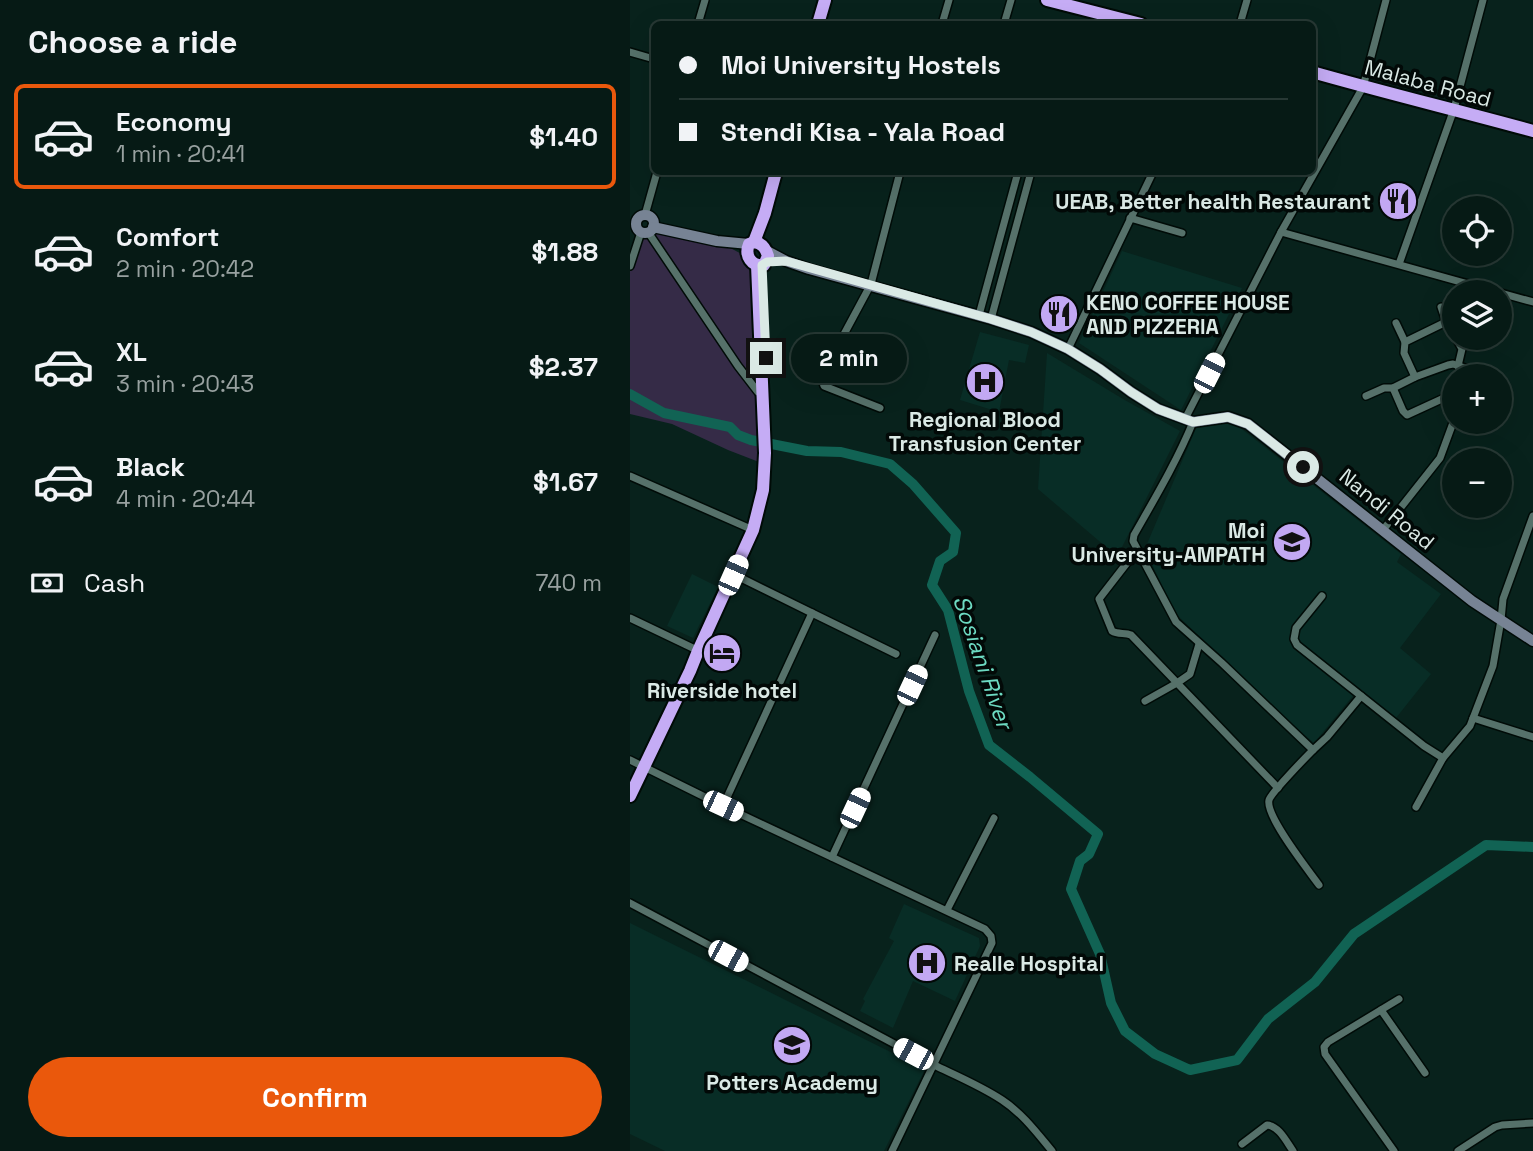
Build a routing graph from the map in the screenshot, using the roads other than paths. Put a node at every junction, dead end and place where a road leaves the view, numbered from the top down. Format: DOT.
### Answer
graph roads {
  1 [pos="705,0"];
  2 [pos="825,0"];
  3 [pos="949,0"];
  4 [pos="1011,0"];
  5 [pos="1047,0"];
  6 [pos="1247,0"];
  7 [pos="1386,0"];
  8 [pos="1483,0"];
  9 [pos="699,21"];
  10 [pos="819,21"];
  11 [pos="943,21"];
  12 [pos="1005,21"];
  13 [pos="1129,21"];
  14 [pos="1241,21"];
  15 [pos="630,52"];
  16 [pos="651,58"];
  17 [pos="1316,73"];
  18 [pos="1363,87"];
  19 [pos="1454,109"];
  20 [pos="1533,131"];
  21 [pos="1316,170"];
  22 [pos="656,175"];
  23 [pos="775,175"];
  24 [pos="899,175"];
  25 [pos="1017,175"];
  26 [pos="1030,175"];
  27 [pos="1152,175"];
  28 [pos="1313,175"];
  29 [pos="645,215"];
  30 [pos="1130,218"];
  31 [pos="642,227"];
  32 [pos="1281,232"];
  33 [pos="1182,233"];
  34 [pos="758,254"];
  35 [pos="1399,264"];
  36 [pos="630,266"];
  37 [pos="871,284"];
  38 [pos="1533,302"];
  39 [pos="1441,307"];
  40 [pos="1442,310"];
  41 [pos="979,315"];
  42 [pos="991,319"];
  43 [pos="1396,323"];
  44 [pos="1442,324"];
  45 [pos="1405,342"];
  46 [pos="1068,349"];
  47 [pos="1442,367"];
  48 [pos="1415,377"];
  49 [pos="1393,388"];
  50 [pos="762,393"];
  51 [pos="1366,396"];
  52 [pos="1442,399"];
  53 [pos="880,408"];
  54 [pos="1189,421"];
  55 [pos="766,433"];
  56 [pos="1449,434"];
  57 [pos="767,453"];
  58 [pos="630,476"];
  59 [pos="1533,516"];
  60 [pos="753,530"];
  61 [pos="1383,530"];
  62 [pos="1138,550"];
  63 [pos="737,576"];
  64 [pos="1322,596"];
  65 [pos="812,613"];
  66 [pos="630,618"];
  67 [pos="1502,620"];
  68 [pos="935,635"];
  69 [pos="1533,641"];
  70 [pos="1199,644"];
  71 [pos="700,652"];
  72 [pos="896,654"];
  73 [pos="1177,683"];
  74 [pos="1361,696"];
  75 [pos="1145,701"];
  76 [pos="1473,718"];
  77 [pos="1533,737"];
  78 [pos="1312,750"];
  79 [pos="1443,758"];
  80 [pos="630,760"];
  81 [pos="644,767"];
  82 [pos="1278,788"];
  83 [pos="630,796"];
  84 [pos="723,806"];
  85 [pos="1416,807"];
  86 [pos="994,818"];
  87 [pos="832,857"];
  88 [pos="1319,885"];
  89 [pos="630,903"];
  90 [pos="947,910"];
  91 [pos="1399,999"];
  92 [pos="1381,1010"];
  93 [pos="934,1065"];
  94 [pos="1425,1073"];
  95 [pos="1533,1123"];
  96 [pos="1242,1144"];
  97 [pos="1049,1150"];
  98 [pos="892,1151"];
  99 [pos="1293,1151"];
  100 [pos="1394,1151"];
  101 [pos="1458,1151"];
  1 -- 9 [label="street"];
  2 -- 10 [label="highway"];
  3 -- 11 [label="street"];
  4 -- 12 [label="street"];
  5 -- 13 [label="highway"];
  6 -- 14 [label="street"];
  7 -- 18 [label="street"];
  8 -- 19 [label="street"];
  15 -- 16 [label="street"];
  17 -- 18 [label="highway, Malaba Road"];
  18 -- 19 [label="highway, Malaba Road"];
  18 -- 21 [label="street"];
  19 -- 20 [label="highway, Malaba Road"];
  19 -- 35 [label="street"];
  22 -- 29 [label="street"];
  23 -- 34 [label="highway"];
  24 -- 37 [label="street"];
  25 -- 41 [label="street"];
  26 -- 42 [label="street"];
  27 -- 30 [label="street"];
  28 -- 32 [label="street"];
  29 -- 31 [label="street"];
  30 -- 33 [label="street"];
  30 -- 46 [label="street"];
  31 -- 34 [label="street"];
  31 -- 36 [label="street"];
  31 -- 50 [label="street"];
  32 -- 35 [label="street"];
  32 -- 54 [label="street"];
  34 -- 37 [label="street"];
  34 -- 50 [label="highway"];
  34 -- 55 [label="highway"];
  35 -- 38 [label="street"];
  37 -- 41 [label="street"];
  37 -- 53 [label="street"];
  39 -- 40 [label="street"];
  41 -- 42 [label="street"];
  42 -- 46 [label="street"];
  43 -- 45 [label="street"];
  44 -- 45 [label="street"];
  45 -- 48 [label="street"];
  46 -- 54 [label="street"];
  47 -- 48 [label="street"];
  48 -- 49 [label="street"];
  49 -- 51 [label="street"];
  49 -- 52 [label="street"];
  50 -- 55 [label="highway"];
  54 -- 61 [label="street, Nandi Road"];
  54 -- 62 [label="street"];
  55 -- 57 [label="highway"];
  56 -- 61 [label="street"];
  57 -- 60 [label="highway"];
  57 -- 63 [label="highway"];
  58 -- 60 [label="street"];
  59 -- 67 [label="street"];
  60 -- 71 [label="highway"];
  61 -- 67 [label="street, Nandi Road"];
  62 -- 70 [label="street"];
  62 -- 73 [label="street"];
  63 -- 65 [label="street"];
  63 -- 71 [label="highway"];
  64 -- 74 [label="street"];
  65 -- 72 [label="street"];
  65 -- 84 [label="street"];
  66 -- 71 [label="street"];
  67 -- 69 [label="street, Nandi Road"];
  67 -- 76 [label="street"];
  68 -- 87 [label="street"];
  70 -- 73 [label="street"];
  70 -- 78 [label="street"];
  71 -- 81 [label="highway"];
  73 -- 75 [label="street"];
  73 -- 82 [label="street"];
  74 -- 78 [label="street"];
  74 -- 79 [label="street"];
  76 -- 77 [label="street"];
  76 -- 79 [label="street"];
  78 -- 82 [label="street"];
  79 -- 85 [label="street"];
  80 -- 81 [label="street"];
  81 -- 83 [label="highway"];
  81 -- 84 [label="street"];
  82 -- 88 [label="street"];
  84 -- 87 [label="street"];
  86 -- 90 [label="street"];
  87 -- 90 [label="street"];
  89 -- 93 [label="street"];
  90 -- 93 [label="street"];
  91 -- 92 [label="street"];
  92 -- 94 [label="street"];
  92 -- 100 [label="street"];
  93 -- 97 [label="street"];
  93 -- 98 [label="street"];
  95 -- 101 [label="street"];
  96 -- 99 [label="street"];
}
